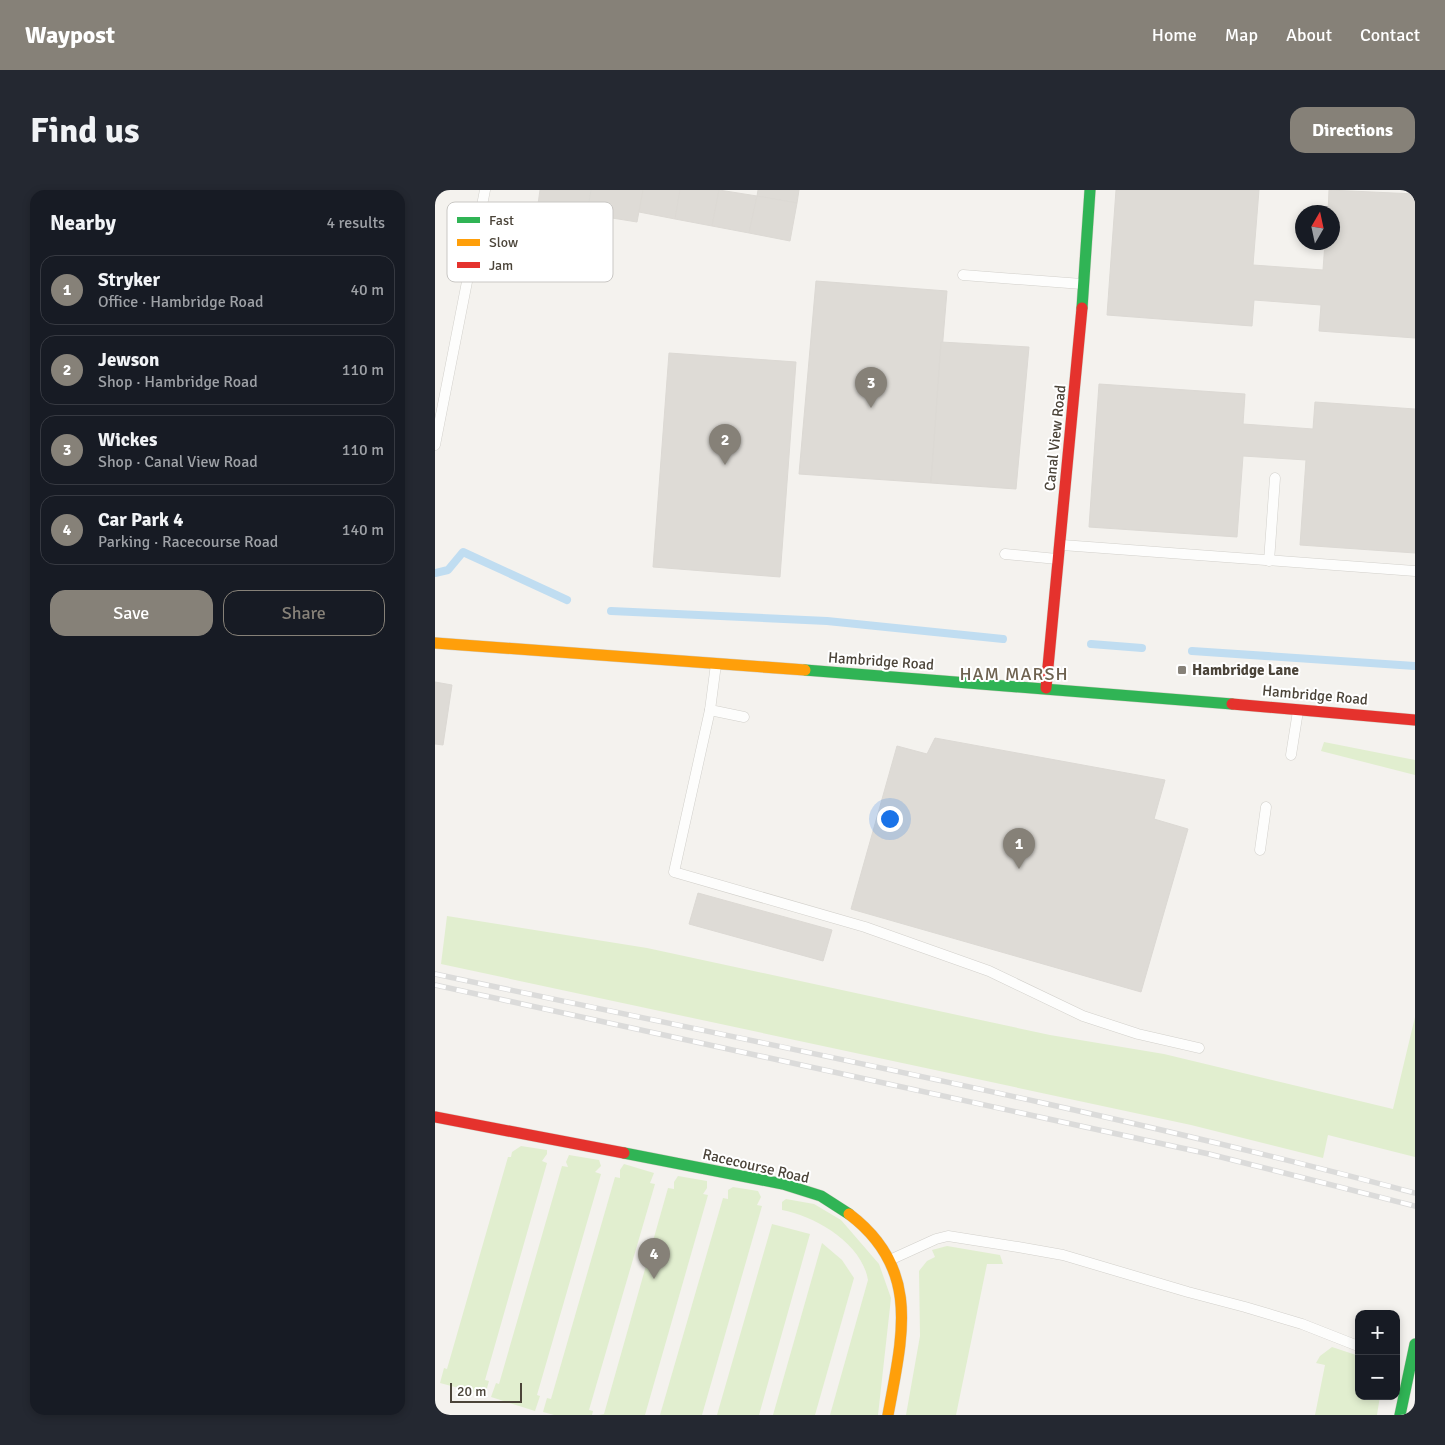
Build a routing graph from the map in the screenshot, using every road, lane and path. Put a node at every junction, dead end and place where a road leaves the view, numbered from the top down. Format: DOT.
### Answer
graph roads {
  1 [pos="1090,190"];
  2 [pos="963,275"];
  3 [pos="467,282"];
  4 [pos="1083,284"];
  5 [pos="435,445"];
  6 [pos="1275,478"];
  7 [pos="1059,545"];
  8 [pos="1005,554"];
  9 [pos="1058,560"];
  10 [pos="1269,561"];
  11 [pos="1415,571"];
  12 [pos="435,643"];
  13 [pos="716,663"];
  14 [pos="1046,688"];
  15 [pos="1299,708"];
  16 [pos="710,710"];
  17 [pos="744,717"];
  18 [pos="1415,720"];
  19 [pos="1291,755"];
  20 [pos="1266,807"];
  21 [pos="1260,850"];
  22 [pos="1199,1048"];
  23 [pos="435,1117"];
  24 [pos="891,1260"];
  25 [pos="1415,1344"];
  26 [pos="1355,1345"];
  27 [pos="888,1415"];
  28 [pos="1400,1415"];
  1 -- 4 [label="street, Canal View Road"];
  2 -- 4 [label="lane"];
  3 -- 5 [label="lane"];
  4 -- 7 [label="street, Canal View Road"];
  6 -- 10 [label="lane"];
  7 -- 9 [label="street, Canal View Road"];
  7 -- 10 [label="lane"];
  8 -- 9 [label="lane"];
  9 -- 14 [label="street, Canal View Road"];
  10 -- 11 [label="lane"];
  12 -- 13 [label="street, Hambridge Road"];
  13 -- 14 [label="street, Hambridge Road"];
  13 -- 16 [label="lane"];
  14 -- 15 [label="street, Hambridge Road"];
  15 -- 18 [label="street, Hambridge Road"];
  15 -- 19 [label="lane"];
  16 -- 17 [label="lane"];
  16 -- 22 [label="lane"];
  20 -- 21 [label="lane"];
  23 -- 24 [label="street, Racecourse Road"];
  24 -- 26 [label="lane"];
  24 -- 27 [label="street, Racecourse Road"];
  25 -- 28 [label="street"];
}
